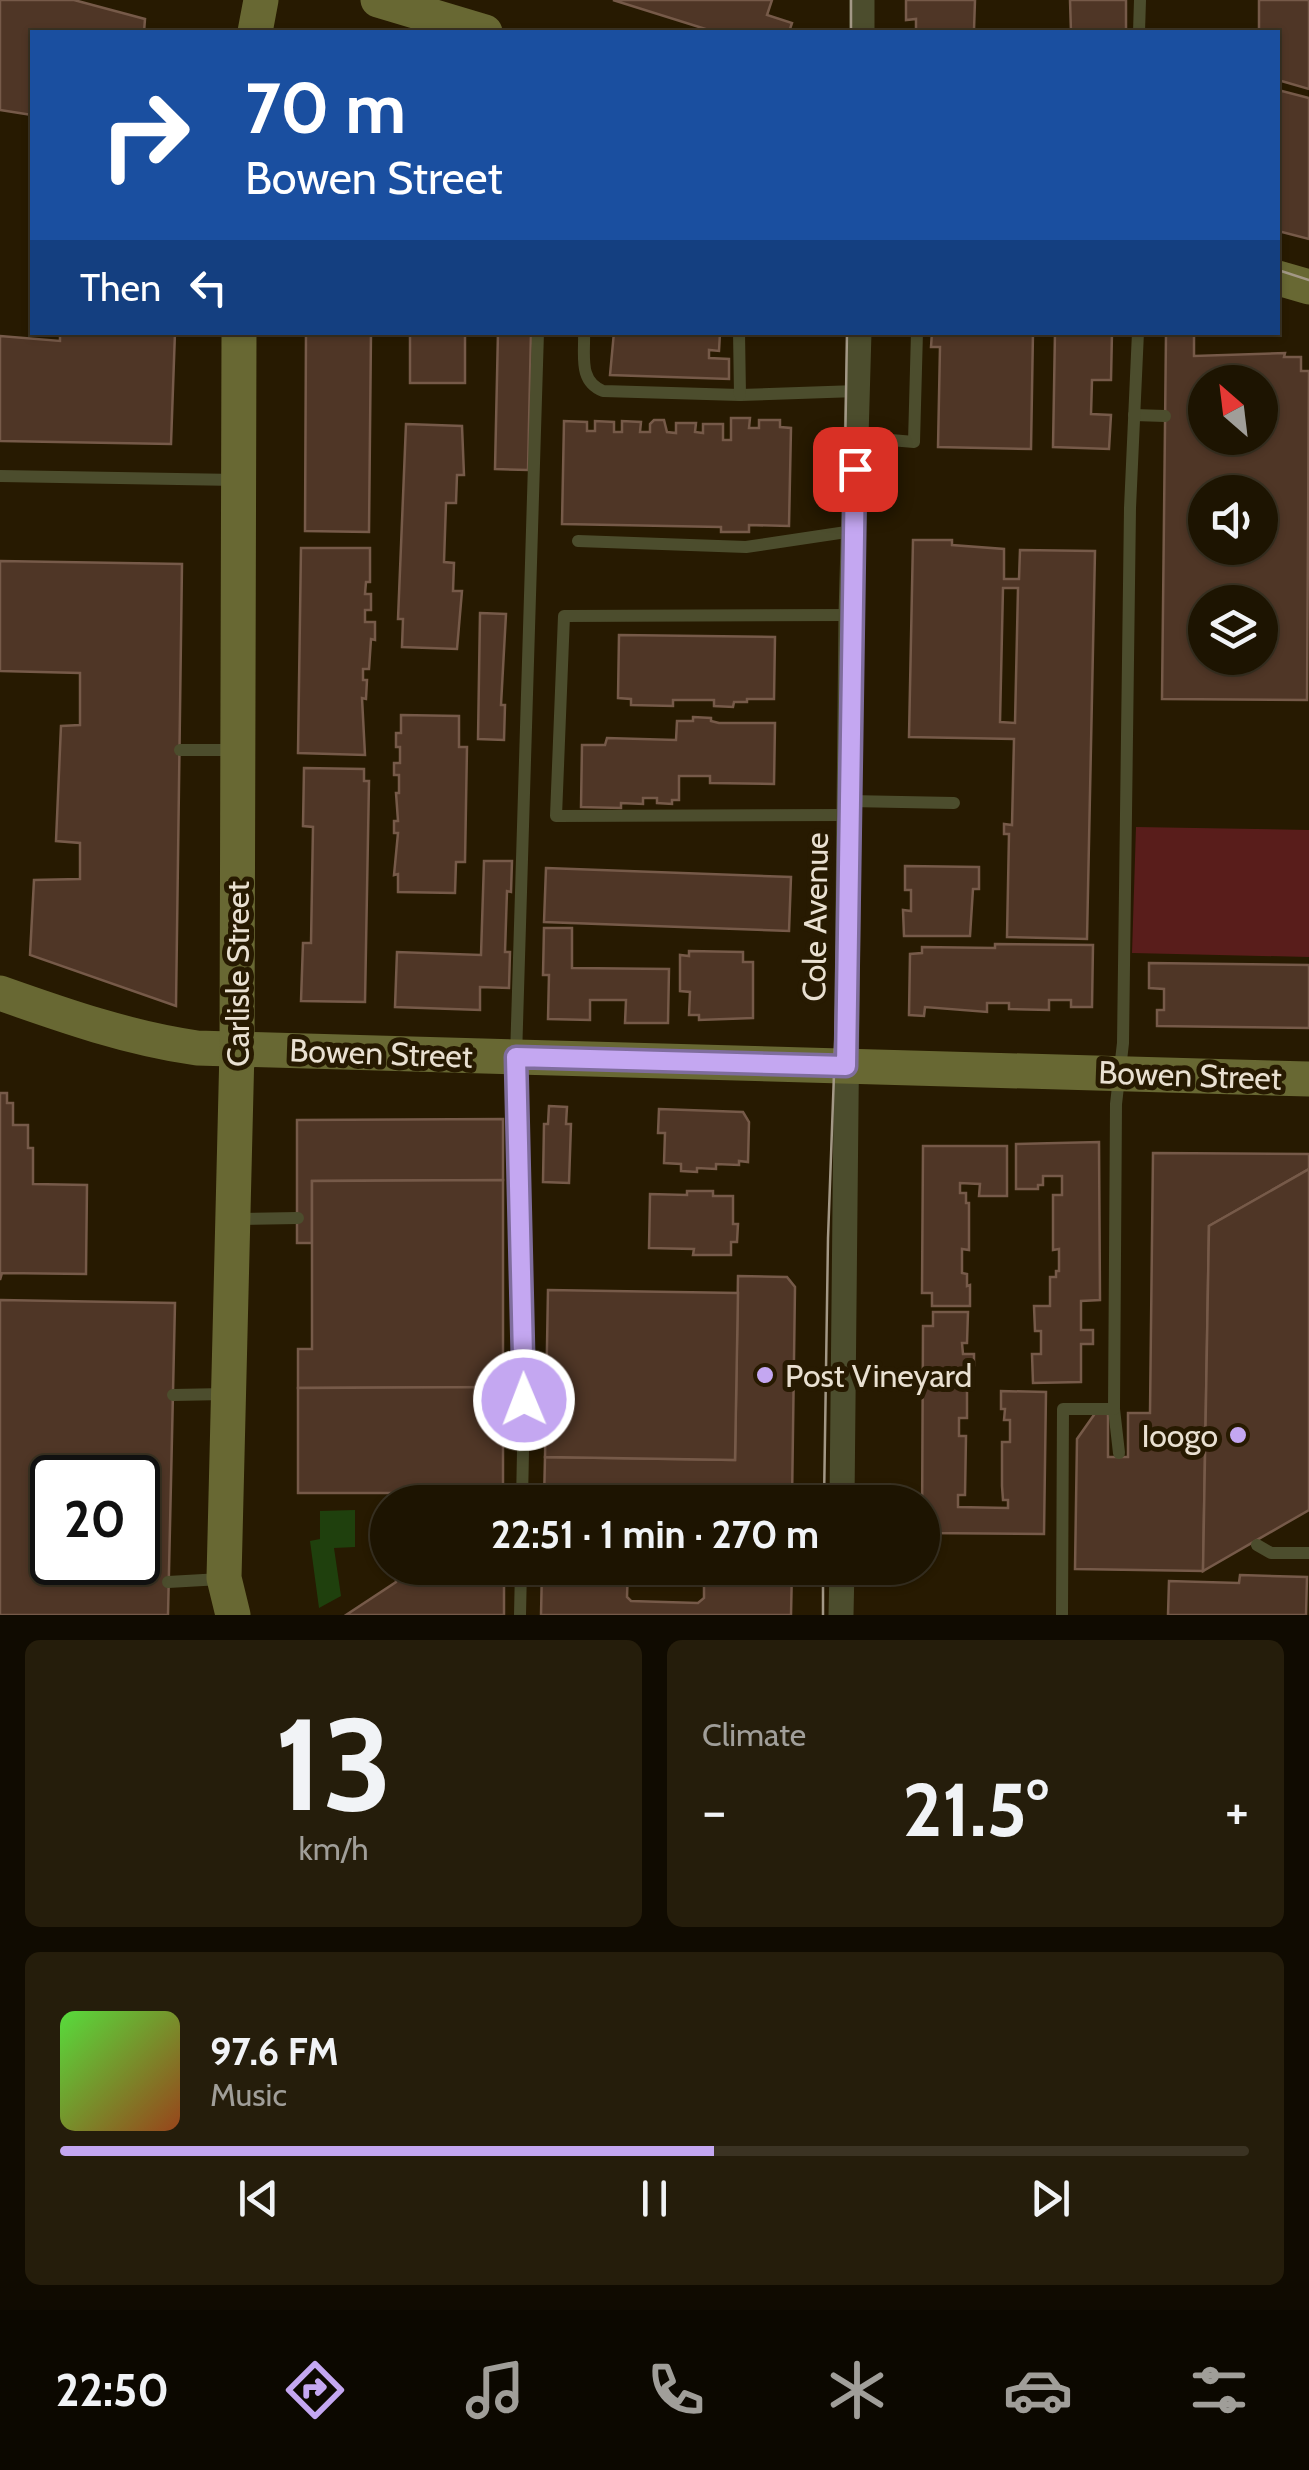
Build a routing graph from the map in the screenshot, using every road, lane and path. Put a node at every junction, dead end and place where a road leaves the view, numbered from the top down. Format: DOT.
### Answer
graph roads {
  1 [pos="261,0"];
  2 [pos="378,0"];
  3 [pos="862,0"];
  4 [pos="1140,0"];
  5 [pos="255,30"];
  6 [pos="478,30"];
  7 [pos="862,30"];
  8 [pos="1140,30"];
  9 [pos="1280,279"];
  10 [pos="1309,287"];
  11 [pos="239,335"];
  12 [pos="538,335"];
  13 [pos="584,335"];
  14 [pos="739,335"];
  15 [pos="859,335"];
  16 [pos="917,335"];
  17 [pos="1138,335"];
  18 [pos="857,391"];
  19 [pos="740,395"];
  20 [pos="1134,415"];
  21 [pos="1165,416"];
  22 [pos="856,437"];
  23 [pos="0,476"];
  24 [pos="238,480"];
  25 [pos="854,531"];
  26 [pos="578,541"];
  27 [pos="851,615"];
  28 [pos="180,750"];
  29 [pos="238,750"];
  30 [pos="954,803"];
  31 [pos="849,808"];
  32 [pos="0,993"];
  33 [pos="238,1049"];
  34 [pos="516,1057"];
  35 [pos="846,1066"];
  36 [pos="1120,1074"];
  37 [pos="1309,1078"];
  38 [pos="298,1218"];
  39 [pos="233,1219"];
  40 [pos="228,1394"];
  41 [pos="172,1395"];
  42 [pos="1114,1409"];
  43 [pos="1118,1452"];
  44 [pos="522,1485"];
  45 [pos="842,1485"];
  46 [pos="1257,1544"];
  47 [pos="1309,1553"];
  48 [pos="224,1578"];
  49 [pos="168,1582"];
  50 [pos="521,1585"];
  51 [pos="842,1585"];
  52 [pos="223,1615"];
  53 [pos="233,1615"];
  54 [pos="520,1615"];
  55 [pos="841,1615"];
  56 [pos="1062,1615"];
  1 -- 5 [label="street"];
  2 -- 6 [label="street"];
  3 -- 7 [label="street"];
  4 -- 8 [label="lane"];
  9 -- 10 [label="street"];
  11 -- 24 [label="street, Carlisle Street"];
  12 -- 34 [label="lane"];
  13 -- 19 [label="lane"];
  14 -- 19 [label="lane"];
  15 -- 18 [label="street, Cole Avenue"];
  16 -- 22 [label="lane"];
  17 -- 20 [label="lane"];
  18 -- 19 [label="lane"];
  18 -- 22 [label="street, Cole Avenue"];
  20 -- 21 [label="lane"];
  20 -- 36 [label="lane"];
  22 -- 25 [label="street, Cole Avenue"];
  23 -- 24 [label="lane"];
  24 -- 29 [label="street, Carlisle Street"];
  25 -- 26 [label="lane"];
  25 -- 27 [label="street, Cole Avenue"];
  27 -- 31 [label="street, Cole Avenue"];
  27 -- 31 [label="lane"];
  28 -- 29 [label="lane"];
  29 -- 33 [label="street, Carlisle Street"];
  30 -- 31 [label="lane"];
  31 -- 35 [label="street, Cole Avenue"];
  32 -- 33 [label="street, Bowen Street"];
  33 -- 34 [label="street, Bowen Street"];
  33 -- 39 [label="street, Carlisle Street"];
  34 -- 35 [label="street, Bowen Street"];
  34 -- 44 [label="lane"];
  35 -- 36 [label="street, Bowen Street"];
  35 -- 45 [label="street, Cole Avenue"];
  36 -- 37 [label="street, Bowen Street"];
  36 -- 42 [label="lane"];
  38 -- 39 [label="lane"];
  39 -- 40 [label="street, Carlisle Street"];
  40 -- 41 [label="lane"];
  40 -- 48 [label="street, Carlisle Street"];
  42 -- 43 [label="lane"];
  42 -- 56 [label="lane"];
  46 -- 47 [label="lane"];
  48 -- 49 [label="lane"];
  48 -- 52 [label="street, Carlisle Street"];
  48 -- 53 [label="street"];
  50 -- 54 [label="lane"];
  51 -- 55 [label="street"];
}
